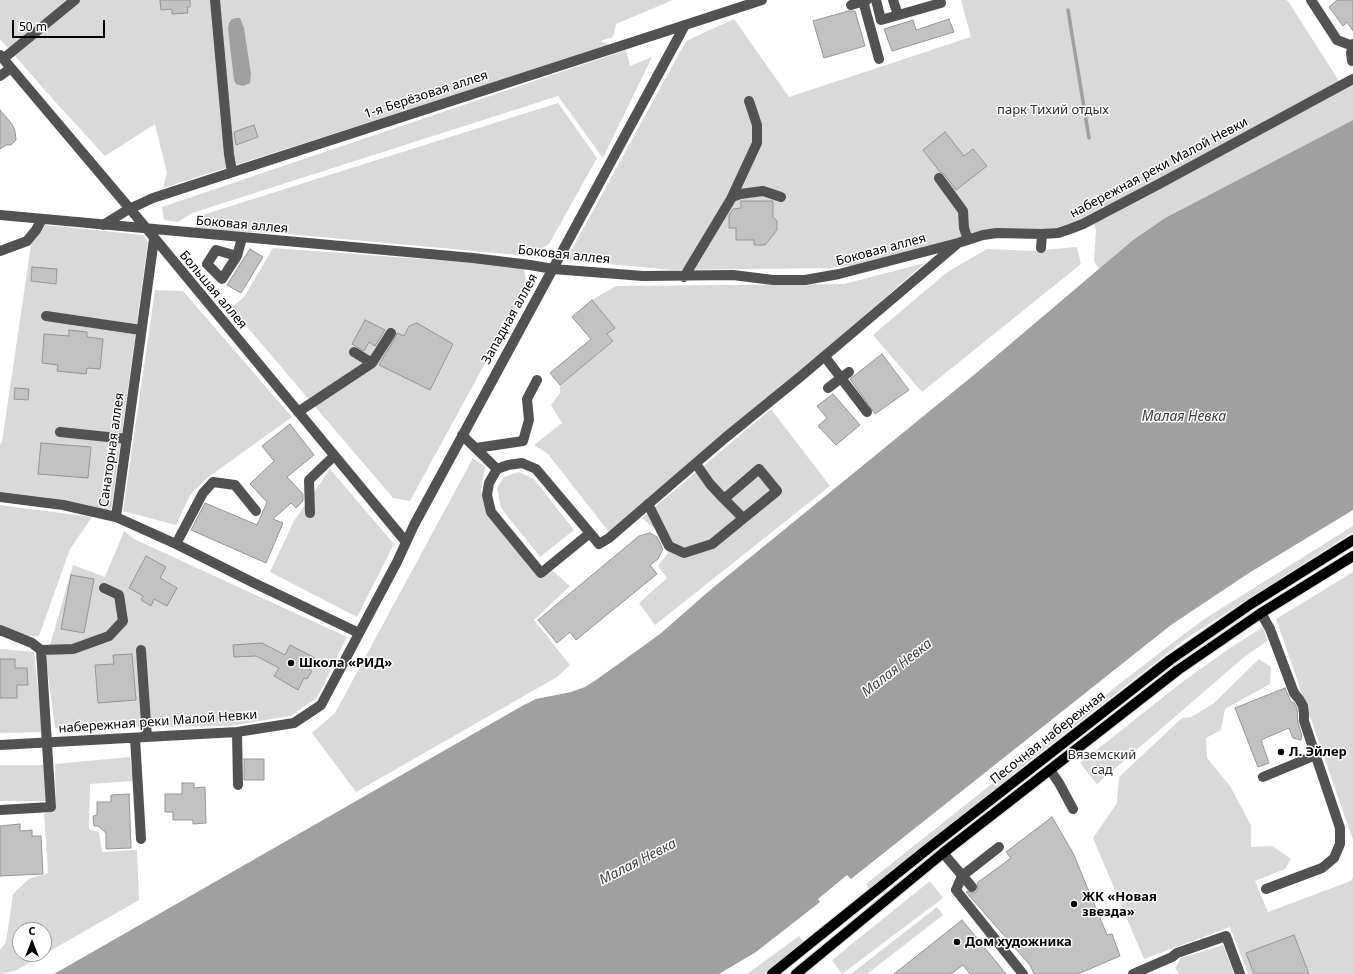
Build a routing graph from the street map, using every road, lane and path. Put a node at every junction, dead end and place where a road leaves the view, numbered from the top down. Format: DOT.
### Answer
graph roads {
  1 [pos="75,0"];
  2 [pos="215,0"];
  3 [pos="762,0"];
  4 [pos="876,0"];
  5 [pos="892,0"];
  6 [pos="940,0"];
  7 [pos="1311,0"];
  8 [pos="865,1"];
  9 [pos="851,5"];
  10 [pos="898,15"];
  11 [pos="881,20"];
  12 [pos="869,24"];
  13 [pos="685,25"];
  14 [pos="1353,45"];
  15 [pos="2,57"];
  16 [pos="879,59"];
  17 [pos="1352,61"];
  18 [pos="11,68"];
  19 [pos="0,76"];
  20 [pos="1353,79"];
  21 [pos="749,101"];
  22 [pos="232,172"];
  23 [pos="938,178"];
  24 [pos="732,197"];
  25 [pos="782,197"];
  26 [pos="130,209"];
  27 [pos="0,215"];
  28 [pos="42,219"];
  29 [pos="103,225"];
  30 [pos="147,229"];
  31 [pos="164,231"];
  32 [pos="1042,234"];
  33 [pos="154,238"];
  34 [pos="242,238"];
  35 [pos="963,241"];
  36 [pos="1041,248"];
  37 [pos="0,251"];
  38 [pos="238,256"];
  39 [pos="553,269"];
  40 [pos="684,277"];
  41 [pos="46,316"];
  42 [pos="142,330"];
  43 [pos="391,333"];
  44 [pos="354,352"];
  45 [pos="824,357"];
  46 [pos="372,363"];
  47 [pos="849,372"];
  48 [pos="841,378"];
  49 [pos="538,380"];
  50 [pos="828,388"];
  51 [pos="298,412"];
  52 [pos="867,412"];
  53 [pos="60,432"];
  54 [pos="462,435"];
  55 [pos="127,439"];
  56 [pos="476,448"];
  57 [pos="334,456"];
  58 [pos="696,464"];
  59 [pos="497,469"];
  60 [pos="0,497"];
  61 [pos="724,499"];
  62 [pos="648,504"];
  63 [pos="256,511"];
  64 [pos="310,513"];
  65 [pos="116,516"];
  66 [pos="743,518"];
  67 [pos="590,533"];
  68 [pos="1353,540"];
  69 [pos="406,542"];
  70 [pos="176,544"];
  71 [pos="1353,556"];
  72 [pos="104,588"];
  73 [pos="1261,613"];
  74 [pos="0,630"];
  75 [pos="359,633"];
  76 [pos="41,650"];
  77 [pos="141,650"];
  78 [pos="237,732"];
  79 [pos="147,737"];
  80 [pos="135,738"];
  81 [pos="47,743"];
  82 [pos="0,745"];
  83 [pos="1316,755"];
  84 [pos="1050,770"];
  85 [pos="1262,777"];
  86 [pos="238,785"];
  87 [pos="1073,809"];
  88 [pos="0,810"];
  89 [pos="141,839"];
  90 [pos="999,847"];
  91 [pos="943,853"];
  92 [pos="962,876"];
  93 [pos="972,887"];
  94 [pos="1266,890"];
  95 [pos="778,972"];
  96 [pos="796,974"];
  97 [pos="1023,974"];
  98 [pos="1133,974"];
  99 [pos="1240,974"];
  1 -- 15 [label="street"];
  2 -- 22 [label="street"];
  3 -- 13 [label="street, 1-я Берёзовая аллея"];
  4 -- 11 [label="street"];
  5 -- 10 [label="street"];
  6 -- 10 [label="street"];
  7 -- 14 [label="street"];
  8 -- 9 [label="street"];
  8 -- 12 [label="street"];
  10 -- 11 [label="street"];
  11 -- 12 [label="street"];
  12 -- 16 [label="street"];
  13 -- 22 [label="street, 1-я Берёзовая аллея"];
  13 -- 39 [label="street, Западная аллея"];
  14 -- 17 [label="street"];
  15 -- 18 [label="street, Большая аллея"];
  18 -- 19 [label="street"];
  18 -- 26 [label="street, Большая аллея"];
  20 -- 32 [label="street, набережная реки Малой Невки"];
  21 -- 24 [label="street"];
  22 -- 26 [label="street, 1-я Берёзовая аллея"];
  23 -- 35 [label="street"];
  24 -- 25 [label="street"];
  24 -- 40 [label="street"];
  26 -- 29 [label="street, 1-я Берёзовая аллея"];
  26 -- 30 [label="street, Большая аллея"];
  27 -- 28 [label="street"];
  28 -- 29 [label="street"];
  28 -- 37 [label="street"];
  29 -- 30 [label="street"];
  30 -- 31 [label="street, Боковая аллея"];
  30 -- 33 [label="street, Большая аллея"];
  31 -- 33 [label="street"];
  31 -- 34 [label="street, Боковая аллея"];
  32 -- 35 [label="street, набережная реки Малой Невки"];
  32 -- 36 [label="street"];
  33 -- 42 [label="street, Санаторная аллея"];
  33 -- 51 [label="street, Большая аллея"];
  34 -- 38 [label="street"];
  34 -- 39 [label="street, Боковая аллея"];
  35 -- 40 [label="street, Боковая аллея"];
  35 -- 45 [label="street, набережная реки Малой Невки"];
  39 -- 40 [label="street, Боковая аллея"];
  39 -- 54 [label="street, Западная аллея"];
  41 -- 42 [label="street"];
  42 -- 55 [label="street, Санаторная аллея"];
  43 -- 46 [label="street"];
  44 -- 46 [label="street"];
  45 -- 48 [label="street"];
  45 -- 58 [label="street, набережная реки Малой Невки"];
  46 -- 51 [label="street"];
  47 -- 48 [label="street"];
  48 -- 50 [label="street"];
  48 -- 52 [label="street"];
  49 -- 56 [label="street"];
  51 -- 57 [label="street, Большая аллея"];
  53 -- 55 [label="street"];
  54 -- 56 [label="street"];
  54 -- 69 [label="street, Западная аллея"];
  55 -- 65 [label="street, Санаторная аллея"];
  56 -- 59 [label="street"];
  57 -- 64 [label="street"];
  57 -- 69 [label="street, Большая аллея"];
  58 -- 61 [label="street"];
  58 -- 62 [label="street, набережная реки Малой Невки"];
  59 -- 67 [label="street"];
  59 -- 67 [label="street"];
  60 -- 65 [label="street"];
  61 -- 66 [label="street"];
  61 -- 66 [label="street"];
  62 -- 66 [label="street"];
  62 -- 67 [label="street, набережная реки Малой Невки"];
  63 -- 70 [label="street"];
  65 -- 70 [label="street, Санаторная аллея"];
  68 -- 95 [label="main road, Песочная набережная"];
  69 -- 75 [label="street, набережная реки Малой Невки"];
  70 -- 75 [label="street, Санаторная аллея"];
  71 -- 73 [label="main road, Песочная набережная"];
  72 -- 76 [label="street"];
  73 -- 83 [label="street"];
  73 -- 84 [label="main road, Песочная набережная"];
  74 -- 76 [label="street"];
  75 -- 78 [label="street, набережная реки Малой Невки"];
  76 -- 81 [label="street"];
  77 -- 79 [label="street"];
  78 -- 79 [label="street, набережная реки Малой Невки"];
  78 -- 86 [label="street"];
  79 -- 80 [label="street, набережная реки Малой Невки"];
  80 -- 81 [label="street, набережная реки Малой Невки"];
  80 -- 89 [label="street"];
  81 -- 82 [label="street, набережная реки Малой Невки"];
  81 -- 88 [label="street"];
  83 -- 85 [label="street"];
  83 -- 94 [label="street"];
  84 -- 87 [label="street"];
  84 -- 91 [label="main road, Песочная набережная"];
  90 -- 92 [label="street"];
  91 -- 92 [label="street"];
  91 -- 96 [label="main road, Песочная набережная"];
  92 -- 93 [label="street"];
  92 -- 97 [label="street"];
  98 -- 99 [label="street"];
}
